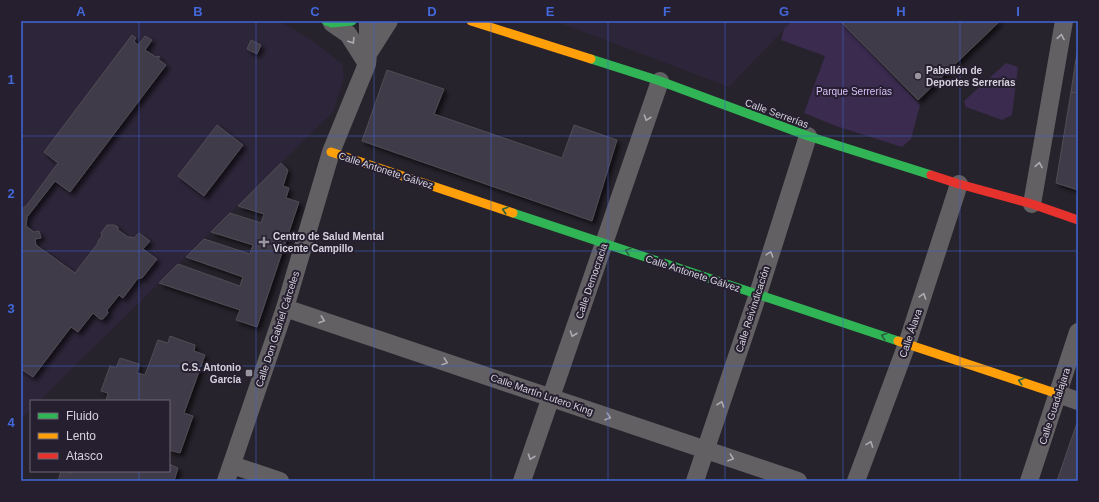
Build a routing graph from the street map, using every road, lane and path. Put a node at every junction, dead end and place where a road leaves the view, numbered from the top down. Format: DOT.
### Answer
graph roads {
  1 [pos="352,21"];
  2 [pos="368,21"];
  3 [pos="389,21"];
  4 [pos="471,21"];
  5 [pos="1064,21"];
  6 [pos="329,22"];
  7 [pos="367,59"];
  8 [pos="660,82"];
  9 [pos="808,136"];
  10 [pos="331,152"];
  11 [pos="959,184"];
  12 [pos="1032,204"];
  13 [pos="1078,220"];
  14 [pos="604,243"];
  15 [pos="758,294"];
  16 [pos="285,308"];
  17 [pos="1078,332"];
  18 [pos="907,344"];
  19 [pos="1058,394"];
  20 [pos="551,398"];
  21 [pos="1078,401"];
  22 [pos="705,450"];
  23 [pos="229,473"];
  24 [pos="280,481"];
  25 [pos="522,481"];
  26 [pos="695,481"];
  27 [pos="798,481"];
  28 [pos="856,481"];
  29 [pos="1029,481"];
  1 -- 6 [label="street"];
  2 -- 7 [label="street, Calle Don Gabriel Cárceles"];
  3 -- 7 [label="street, Calle Don Gabriel Cárceles"];
  4 -- 8 [label="street, Calle Serrerías"];
  12 -- 5 [label="street, one-way"];
  6 -- 7 [label="street, one-way"];
  7 -- 10 [label="street, Calle Don Gabriel Cárceles"];
  8 -- 9 [label="street, Calle Serrerías"];
  8 -- 14 [label="street, Calle Democracia, one-way"];
  9 -- 11 [label="street, Calle Serrerías"];
  15 -- 9 [label="street, Calle Reivindicación, one-way"];
  14 -- 10 [label="street, Calle Antonete Gálvez, one-way"];
  10 -- 16 [label="street, Calle Don Gabriel Cárceles"];
  11 -- 12 [label="street, Calle Serrerías"];
  18 -- 11 [label="street, Calle Álava, one-way"];
  12 -- 13 [label="street, Calle Serrerías"];
  15 -- 14 [label="street, Calle Antonete Gálvez, one-way"];
  14 -- 20 [label="street, Calle Democracia, one-way"];
  18 -- 15 [label="street, Calle Antonete Gálvez, one-way"];
  22 -- 15 [label="street, Calle Reivindicación, one-way"];
  16 -- 20 [label="street, Calle Martín Lutero King, one-way"];
  16 -- 23 [label="street, Calle Don Gabriel Cárceles"];
  17 -- 19 [label="street, Calle Guadalajara"];
  19 -- 18 [label="street, Calle Antonete Gálvez, one-way"];
  28 -- 18 [label="street, Calle Álava, one-way"];
  19 -- 21 [label="street, Calle Antonete Gálvez"];
  19 -- 29 [label="street, Calle Guadalajara"];
  20 -- 22 [label="street, Calle Martín Lutero King, one-way"];
  20 -- 25 [label="street, Calle Democracia, one-way"];
  22 -- 26 [label="street, Calle Reivindicación"];
  22 -- 27 [label="street, Calle Martín Lutero King, one-way"];
  23 -- 24 [label="street"];
}
